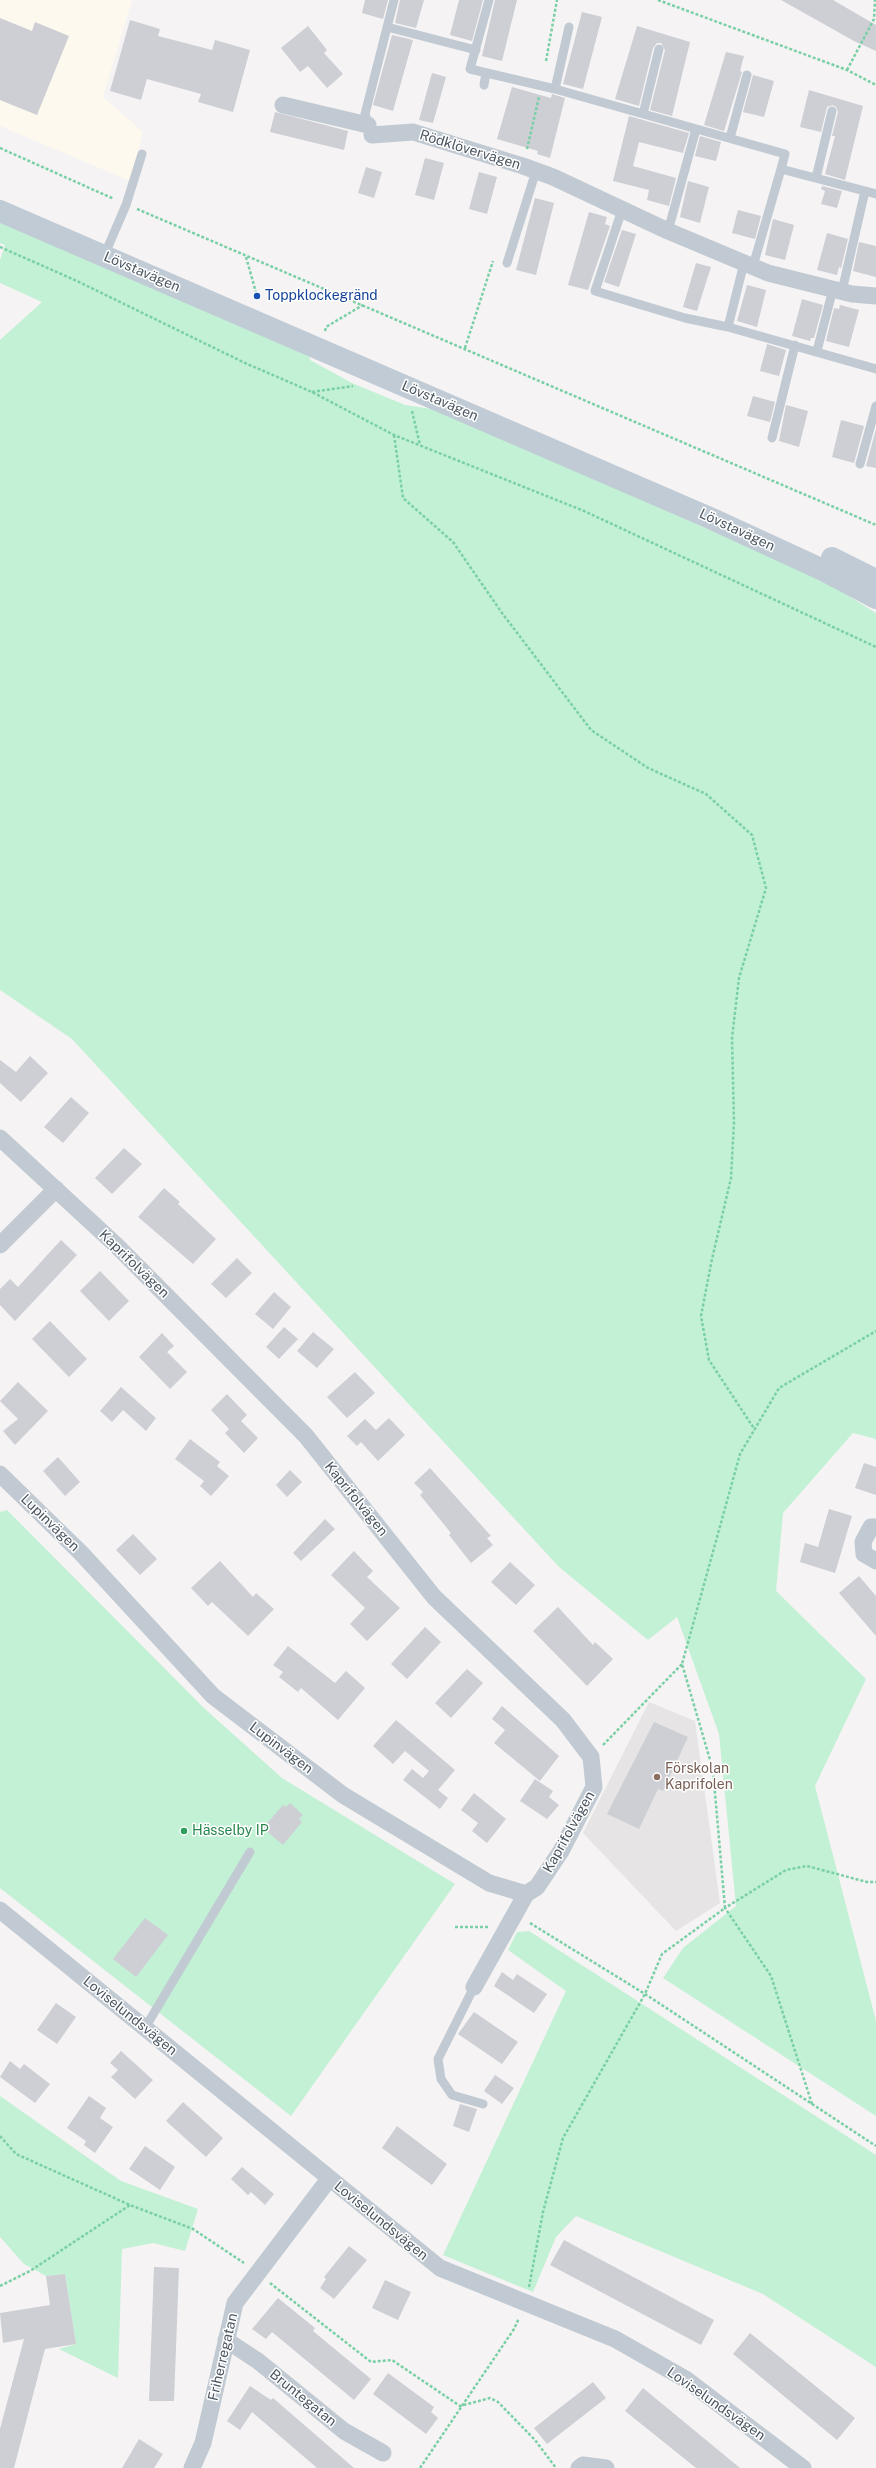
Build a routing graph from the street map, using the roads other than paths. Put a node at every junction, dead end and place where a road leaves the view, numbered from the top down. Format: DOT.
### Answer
graph roads {
  1 [pos="394,0"];
  2 [pos="489,0"];
  3 [pos="387,27"];
  4 [pos="570,27"];
  5 [pos="659,49"];
  6 [pos="476,50"];
  7 [pos="486,73"];
  8 [pos="747,75"];
  9 [pos="484,85"];
  10 [pos="555,89"];
  11 [pos="284,104"];
  12 [pos="832,111"];
  13 [pos="643,114"];
  14 [pos="696,129"];
  15 [pos="370,130"];
  16 [pos="730,138"];
  17 [pos="142,154"];
  18 [pos="781,169"];
  19 [pos="536,171"];
  20 [pos="816,178"];
  21 [pos="865,191"];
  22 [pos="876,194"];
  23 [pos="0,196"];
  24 [pos="622,210"];
  25 [pos="0,211"];
  26 [pos="668,232"];
  27 [pos="107,249"];
  28 [pos="507,263"];
  29 [pos="748,264"];
  30 [pos="838,290"];
  31 [pos="876,296"];
  32 [pos="728,327"];
  33 [pos="795,345"];
  34 [pos="817,351"];
  35 [pos="876,369"];
  36 [pos="876,406"];
  37 [pos="772,438"];
  38 [pos="860,464"];
  39 [pos="876,580"];
  40 [pos="876,598"];
  41 [pos="0,1138"];
  42 [pos="56,1189"];
  43 [pos="0,1245"];
  44 [pos="0,1474"];
  45 [pos="876,1527"];
  46 [pos="876,1561"];
  47 [pos="250,1852"];
  48 [pos="526,1894"];
  49 [pos="0,1910"];
  50 [pos="474,1987"];
  51 [pos="145,2028"];
  52 [pos="483,2104"];
  53 [pos="329,2179"];
  54 [pos="226,2340"];
  55 [pos="383,2453"];
  56 [pos="192,2468"];
  57 [pos="579,2468"];
  58 [pos="606,2468"];
  59 [pos="801,2468"];
  1 -- 3 [label="lane"];
  2 -- 6 [label="lane"];
  3 -- 6 [label="lane"];
  3 -- 15 [label="lane"];
  4 -- 10 [label="lane"];
  5 -- 13 [label="lane"];
  6 -- 7 [label="lane"];
  7 -- 9 [label="lane"];
  7 -- 10 [label="lane"];
  8 -- 16 [label="lane"];
  10 -- 13 [label="lane"];
  11 -- 15 [label="street, Rödklövervägen"];
  12 -- 20 [label="lane"];
  13 -- 14 [label="lane"];
  14 -- 16 [label="lane"];
  14 -- 26 [label="lane"];
  15 -- 19 [label="street, Rödklövervägen"];
  16 -- 18 [label="lane"];
  17 -- 27 [label="lane"];
  18 -- 20 [label="lane"];
  18 -- 29 [label="lane"];
  19 -- 24 [label="street, Rödklövervägen"];
  19 -- 28 [label="lane, Rödklövervägen"];
  20 -- 21 [label="lane"];
  21 -- 22 [label="lane"];
  21 -- 30 [label="lane"];
  23 -- 27 [label="street, Lövstavägen"];
  24 -- 26 [label="street, Rödklövervägen"];
  24 -- 32 [label="lane"];
  25 -- 27 [label="street, Lövstavägen"];
  26 -- 29 [label="street, Rödklövervägen"];
  27 -- 39 [label="street, Lövstavägen"];
  27 -- 40 [label="street, Lövstavägen"];
  29 -- 30 [label="street, Rödklövervägen"];
  29 -- 32 [label="lane"];
  30 -- 31 [label="street, Rödklövervägen"];
  30 -- 34 [label="lane"];
  32 -- 33 [label="lane"];
  33 -- 34 [label="lane"];
  33 -- 37 [label="lane"];
  34 -- 35 [label="lane"];
  36 -- 38 [label="lane"];
  41 -- 42 [label="street, Kaprifolvägen"];
  42 -- 43 [label="street"];
  42 -- 48 [label="street, Kaprifolvägen"];
  44 -- 48 [label="street, Lupinvägen"];
  45 -- 46 [label="street"];
  47 -- 51 [label="lane"];
  48 -- 50 [label="street"];
  49 -- 51 [label="street, Loviselundsvägen"];
  50 -- 52 [label="lane"];
  51 -- 53 [label="street, Loviselundsvägen"];
  53 -- 54 [label="street, Friherregatan"];
  53 -- 59 [label="street, Loviselundsvägen"];
  54 -- 55 [label="street, Bruntegatan"];
  54 -- 56 [label="street, Friherregatan"];
  57 -- 58 [label="street"];
}
